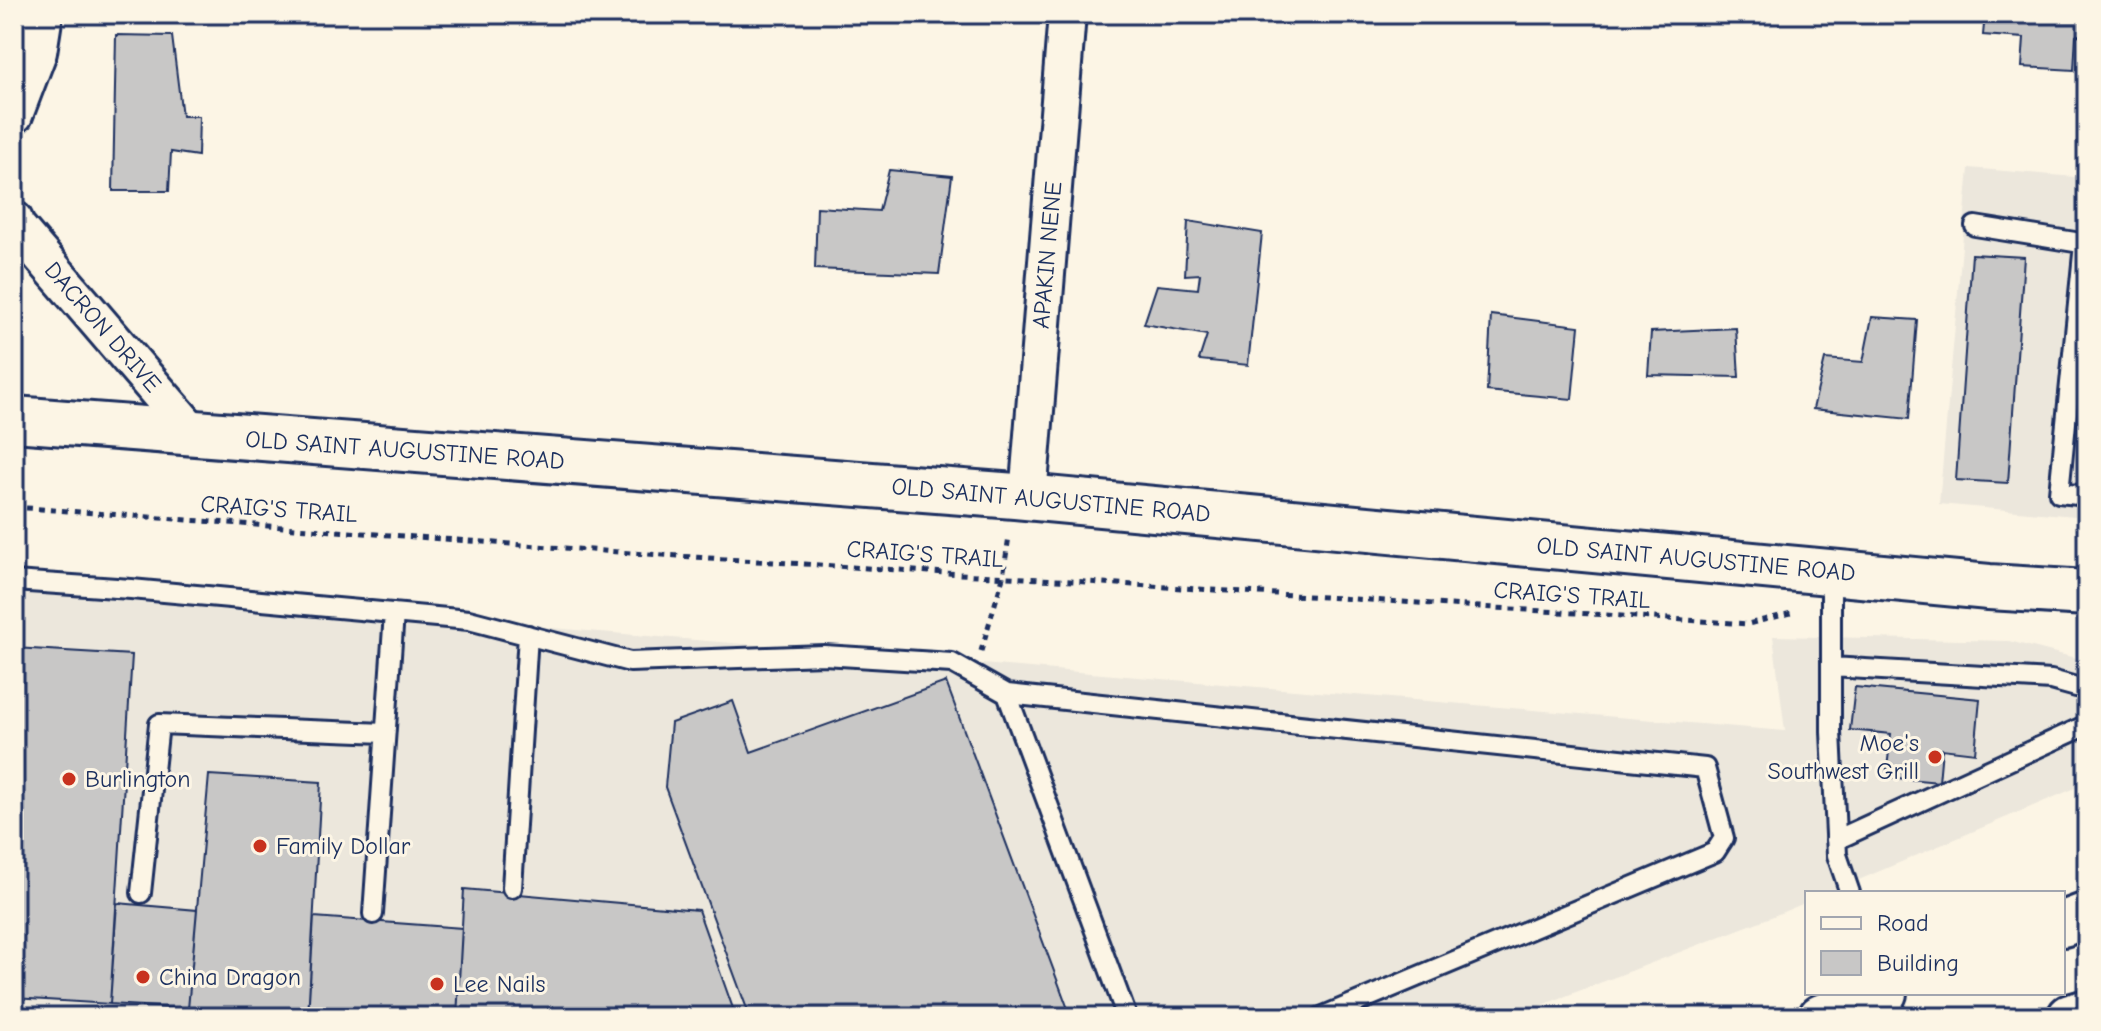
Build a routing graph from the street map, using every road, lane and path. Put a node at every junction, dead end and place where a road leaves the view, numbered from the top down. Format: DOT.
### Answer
graph roads {
  1 [pos="44,14"];
  2 [pos="1067,14"];
  3 [pos="14,115"];
  4 [pos="14,220"];
  5 [pos="1975,226"];
  6 [pos="2086,244"];
  7 [pos="14,419"];
  8 [pos="194,434"];
  9 [pos="1021,496"];
  10 [pos="2087,496"];
  11 [pos="14,507"];
  12 [pos="1003,577"];
  13 [pos="14,581"];
  14 [pos="1831,587"];
  15 [pos="2087,593"];
  16 [pos="394,613"];
  17 [pos="528,635"];
  18 [pos="1831,667"];
  19 [pos="974,676"];
  20 [pos="2087,690"];
  21 [pos="1007,694"];
  22 [pos="2087,725"];
  23 [pos="385,733"];
  24 [pos="1836,840"];
  25 [pos="512,888"];
  26 [pos="1849,891"];
  27 [pos="141,893"];
  28 [pos="373,914"];
  29 [pos="2087,915"];
  30 [pos="2065,923"];
  31 [pos="1879,995"];
  32 [pos="2087,1012"];
  33 [pos="1127,1017"];
  34 [pos="1321,1017"];
  35 [pos="1821,1017"];
  36 [pos="2070,1017"];
  1 -- 3 [label="street"];
  2 -- 9 [label="street, APAKIN NENE"];
  4 -- 8 [label="street, DACRON DRIVE"];
  5 -- 6 [label="lane"];
  6 -- 10 [label="lane"];
  7 -- 8 [label="street, OLD SAINT AUGUSTINE ROAD"];
  8 -- 9 [label="street, OLD SAINT AUGUSTINE ROAD"];
  9 -- 12 [label="path"];
  9 -- 14 [label="street, OLD SAINT AUGUSTINE ROAD"];
  11 -- 12 [label="path, CRAIG'S TRAIL"];
  12 -- 14 [label="path, CRAIG'S TRAIL"];
  12 -- 19 [label="path"];
  13 -- 16 [label="lane"];
  14 -- 15 [label="street, OLD SAINT AUGUSTINE ROAD"];
  14 -- 18 [label="lane"];
  16 -- 17 [label="lane"];
  16 -- 23 [label="lane"];
  17 -- 19 [label="lane"];
  17 -- 25 [label="lane"];
  18 -- 20 [label="lane"];
  18 -- 24 [label="lane"];
  19 -- 21 [label="lane"];
  21 -- 33 [label="lane"];
  21 -- 34 [label="lane"];
  22 -- 24 [label="lane"];
  23 -- 27 [label="lane"];
  23 -- 28 [label="lane"];
  24 -- 26 [label="lane"];
  29 -- 30 [label="street"];
  31 -- 35 [label="street"];
  32 -- 36 [label="street"];
}
